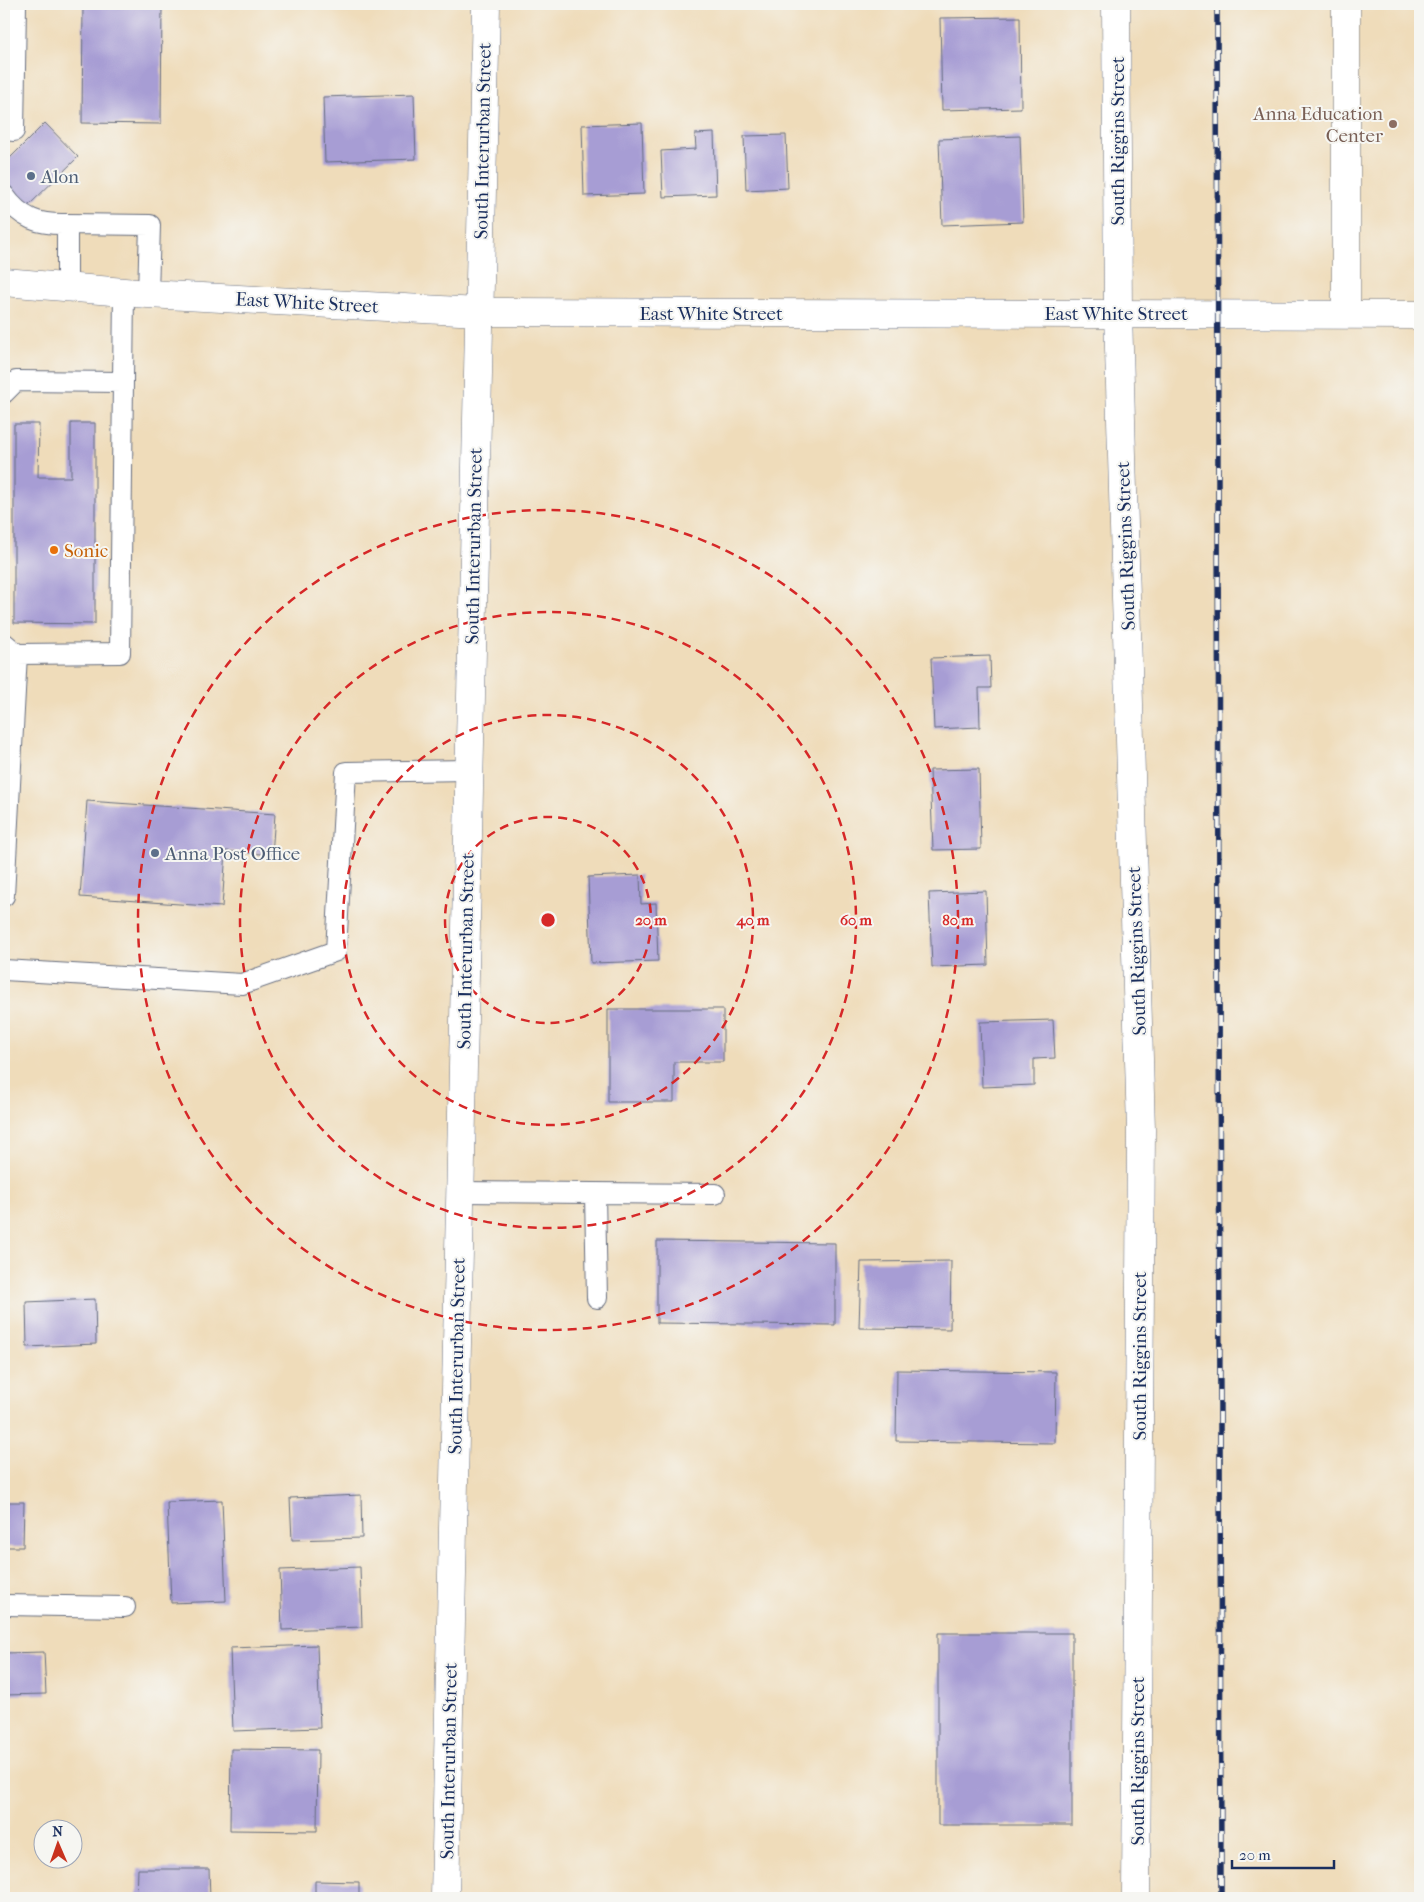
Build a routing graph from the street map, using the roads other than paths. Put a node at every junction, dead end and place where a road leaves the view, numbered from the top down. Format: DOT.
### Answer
graph roads {
  1 [pos="16,4"];
  2 [pos="486,4"];
  3 [pos="1116,4"];
  4 [pos="1346,4"];
  5 [pos="4,130"];
  6 [pos="4,195"];
  7 [pos="67,224"];
  8 [pos="4,282"];
  9 [pos="67,286"];
  10 [pos="136,292"];
  11 [pos="478,312"];
  12 [pos="1118,313"];
  13 [pos="1346,313"];
  14 [pos="1420,314"];
  15 [pos="123,382"];
  16 [pos="4,393"];
  17 [pos="10,648"];
  18 [pos="468,770"];
  19 [pos="4,896"];
  20 [pos="4,970"];
  21 [pos="460,1192"];
  22 [pos="595,1194"];
  23 [pos="715,1194"];
  24 [pos="597,1298"];
  25 [pos="4,1605"];
  26 [pos="125,1607"];
  27 [pos="445,1898"];
  28 [pos="1136,1898"];
  1 -- 5 [label="lane"];
  2 -- 11 [label="street, South Interurban Street"];
  3 -- 12 [label="street, South Riggins Street"];
  4 -- 13 [label="street"];
  6 -- 7 [label="lane"];
  7 -- 9 [label="lane"];
  7 -- 10 [label="lane"];
  8 -- 9 [label="street, East White Street"];
  9 -- 10 [label="street, East White Street"];
  10 -- 11 [label="street, East White Street"];
  10 -- 15 [label="lane"];
  11 -- 12 [label="street, East White Street"];
  11 -- 18 [label="street, South Interurban Street"];
  12 -- 13 [label="street, East White Street"];
  12 -- 28 [label="street, South Riggins Street"];
  13 -- 14 [label="street, East White Street"];
  15 -- 16 [label="lane"];
  15 -- 17 [label="lane"];
  17 -- 19 [label="lane"];
  18 -- 20 [label="lane"];
  18 -- 21 [label="street, South Interurban Street"];
  21 -- 22 [label="lane"];
  21 -- 27 [label="street, South Interurban Street"];
  22 -- 23 [label="lane"];
  22 -- 24 [label="lane"];
  25 -- 26 [label="lane"];
}
